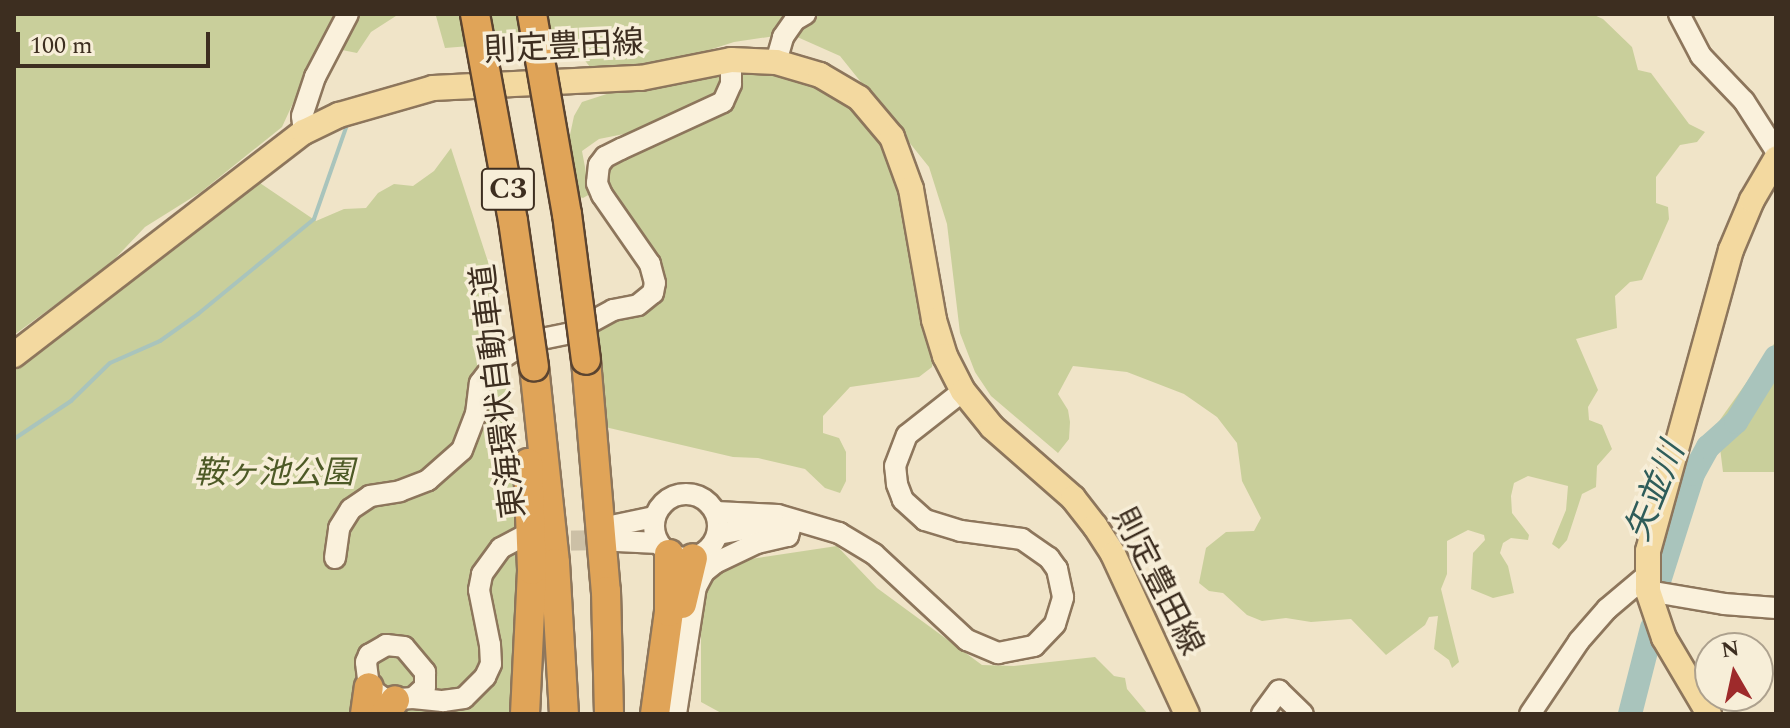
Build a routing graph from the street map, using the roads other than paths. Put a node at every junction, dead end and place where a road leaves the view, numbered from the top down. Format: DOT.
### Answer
graph roads {
  1 [pos="348,14"];
  2 [pos="475,14"];
  3 [pos="532,14"];
  4 [pos="805,14"];
  5 [pos="1679,14"];
  6 [pos="731,60"];
  7 [pos="776,62"];
  8 [pos="304,132"];
  9 [pos="1776,151"];
  10 [pos="1776,159"];
  11 [pos="14,355"];
  12 [pos="534,366"];
  13 [pos="963,391"];
  14 [pos="716,512"];
  15 [pos="655,517"];
  16 [pos="792,521"];
  17 [pos="718,534"];
  18 [pos="523,540"];
  19 [pos="673,552"];
  20 [pos="335,558"];
  21 [pos="1647,584"];
  22 [pos="606,591"];
  23 [pos="1776,608"];
  24 [pos="529,647"];
  25 [pos="427,678"];
  26 [pos="475,687"];
  27 [pos="367,701"];
  28 [pos="397,704"];
  29 [pos="505,714"];
  30 [pos="525,714"];
  31 [pos="564,714"];
  32 [pos="609,714"];
  33 [pos="620,714"];
  34 [pos="655,714"];
  35 [pos="667,714"];
  36 [pos="676,714"];
  37 [pos="1187,714"];
  38 [pos="1262,714"];
  39 [pos="1303,714"];
  40 [pos="1530,714"];
  41 [pos="1709,714"];
  1 -- 8 [label="street"];
  2 -- 12 [label="highway, 東海環状自動車道 / C3, bridge"];
  3 -- 22 [label="highway, C3, bridge"];
  4 -- 7 [label="street"];
  5 -- 9 [label="street"];
  6 -- 7 [label="main road, 則定豊田線"];
  6 -- 8 [label="main road, 則定豊田線"];
  6 -- 20 [label="street"];
  7 -- 13 [label="main road, 則定豊田線"];
  8 -- 11 [label="main road, 則定豊田線"];
  10 -- 21 [label="main road"];
  12 -- 24 [label="highway"];
  12 -- 31 [label="highway, 東海環状自動車道 / C3"];
  13 -- 16 [label="street"];
  13 -- 37 [label="main road, 則定豊田線"];
  14 -- 15 [label="street"];
  14 -- 16 [label="street"];
  14 -- 17 [label="street"];
  15 -- 19 [label="street"];
  15 -- 19 [label="street"];
  16 -- 17 [label="street"];
  16 -- 36 [label="street"];
  17 -- 19 [label="street"];
  18 -- 26 [label="street"];
  19 -- 34 [label="highway"];
  19 -- 35 [label="highway"];
  21 -- 23 [label="street"];
  21 -- 40 [label="street"];
  21 -- 41 [label="main road"];
  22 -- 32 [label="highway, C3"];
  22 -- 33 [label="highway"];
  24 -- 29 [label="highway"];
  24 -- 30 [label="highway"];
  25 -- 26 [label="street"];
  25 -- 27 [label="street"];
  25 -- 28 [label="street"];
  26 -- 28 [label="street"];
  27 -- 28 [label="street"];
  38 -- 39 [label="street"];
}
